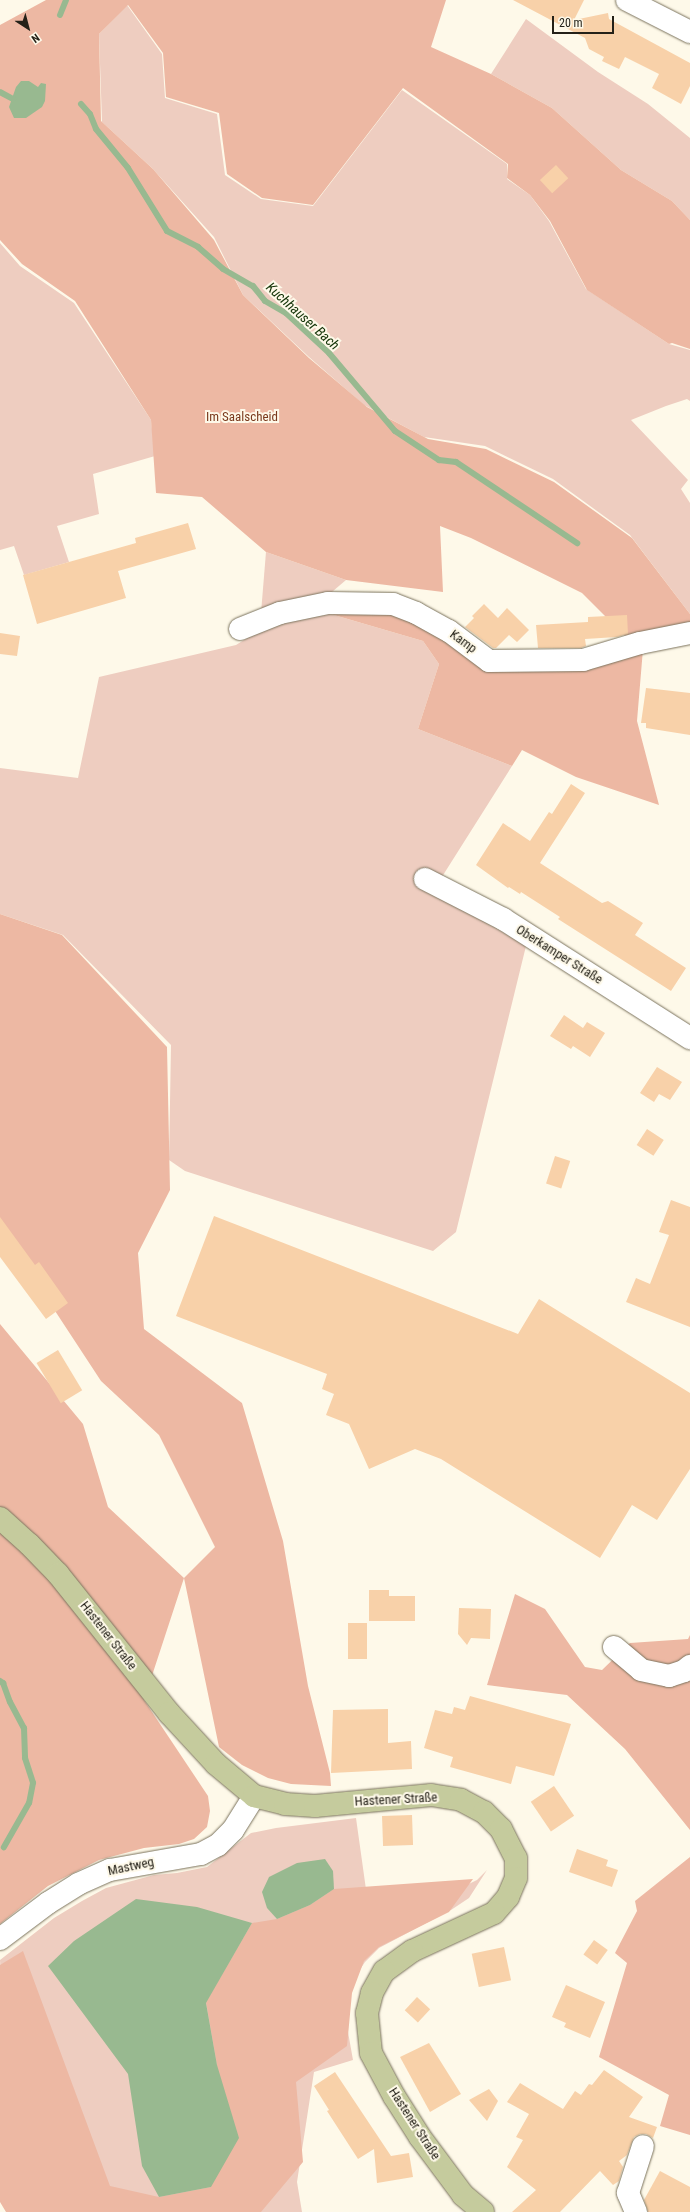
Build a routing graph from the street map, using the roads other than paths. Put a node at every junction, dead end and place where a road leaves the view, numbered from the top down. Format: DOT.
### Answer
graph roads {
  1 [pos="627,0"];
  2 [pos="690,32"];
  3 [pos="240,629"];
  4 [pos="690,633"];
  5 [pos="425,879"];
  6 [pos="690,1038"];
  7 [pos="0,1518"];
  8 [pos="614,1647"];
  9 [pos="690,1666"];
  10 [pos="254,1796"];
  11 [pos="0,1939"];
  12 [pos="644,2146"];
  13 [pos="482,2212"];
  14 [pos="636,2212"];
  1 -- 2 [label="street"];
  3 -- 4 [label="street, Kamp"];
  5 -- 6 [label="street, Oberkamper Straße"];
  7 -- 10 [label="main road, Hastener Straße"];
  8 -- 9 [label="street"];
  10 -- 11 [label="street, Mastweg"];
  10 -- 13 [label="main road, Hastener Straße"];
  12 -- 14 [label="street"];
}
